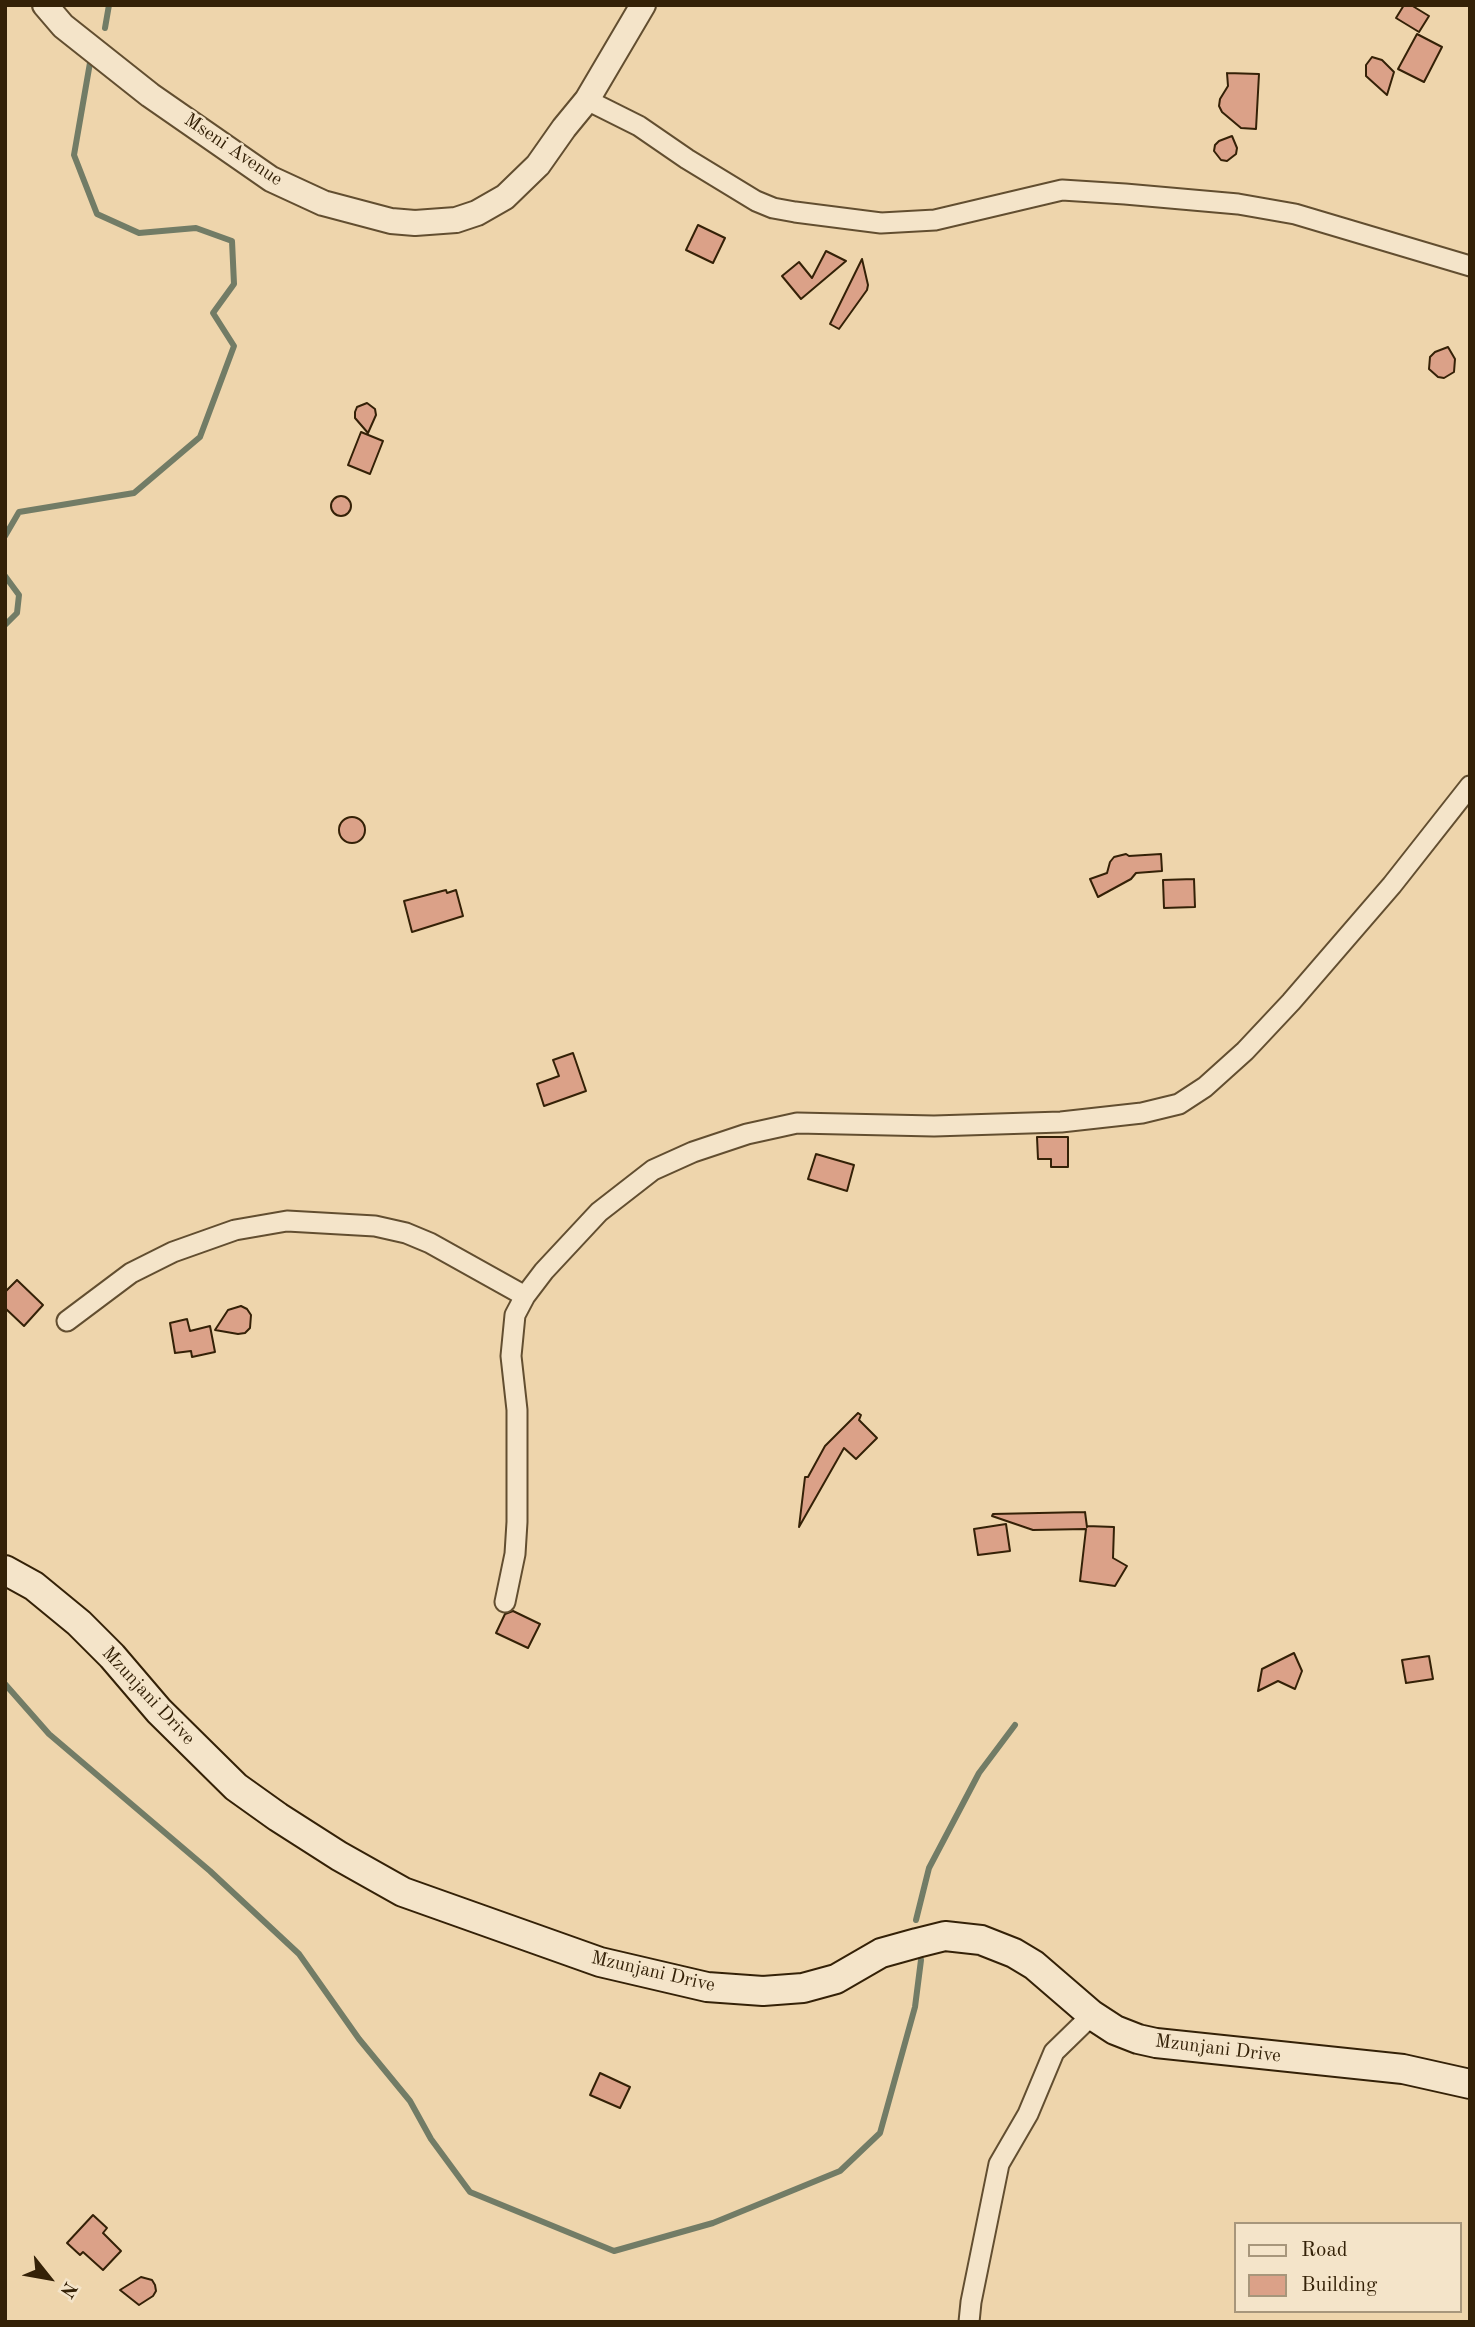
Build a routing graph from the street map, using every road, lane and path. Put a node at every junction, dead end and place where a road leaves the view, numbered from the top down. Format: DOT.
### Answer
graph roads {
  1 [pos="45,5"];
  2 [pos="643,5"];
  3 [pos="587,100"];
  4 [pos="1470,265"];
  5 [pos="1470,786"];
  6 [pos="525,1296"];
  7 [pos="67,1321"];
  8 [pos="5,1570"];
  9 [pos="505,1602"];
  10 [pos="1092,2015"];
  11 [pos="1470,2084"];
  12 [pos="969,2322"];
  1 -- 3 [label="street, Mseni Avenue"];
  2 -- 3 [label="street, Mseni Avenue"];
  3 -- 4 [label="street"];
  5 -- 6 [label="street"];
  6 -- 7 [label="street"];
  6 -- 9 [label="street"];
  8 -- 10 [label="main road, Mzunjani Drive"];
  10 -- 11 [label="main road, Mzunjani Drive"];
  10 -- 12 [label="street"];
}
